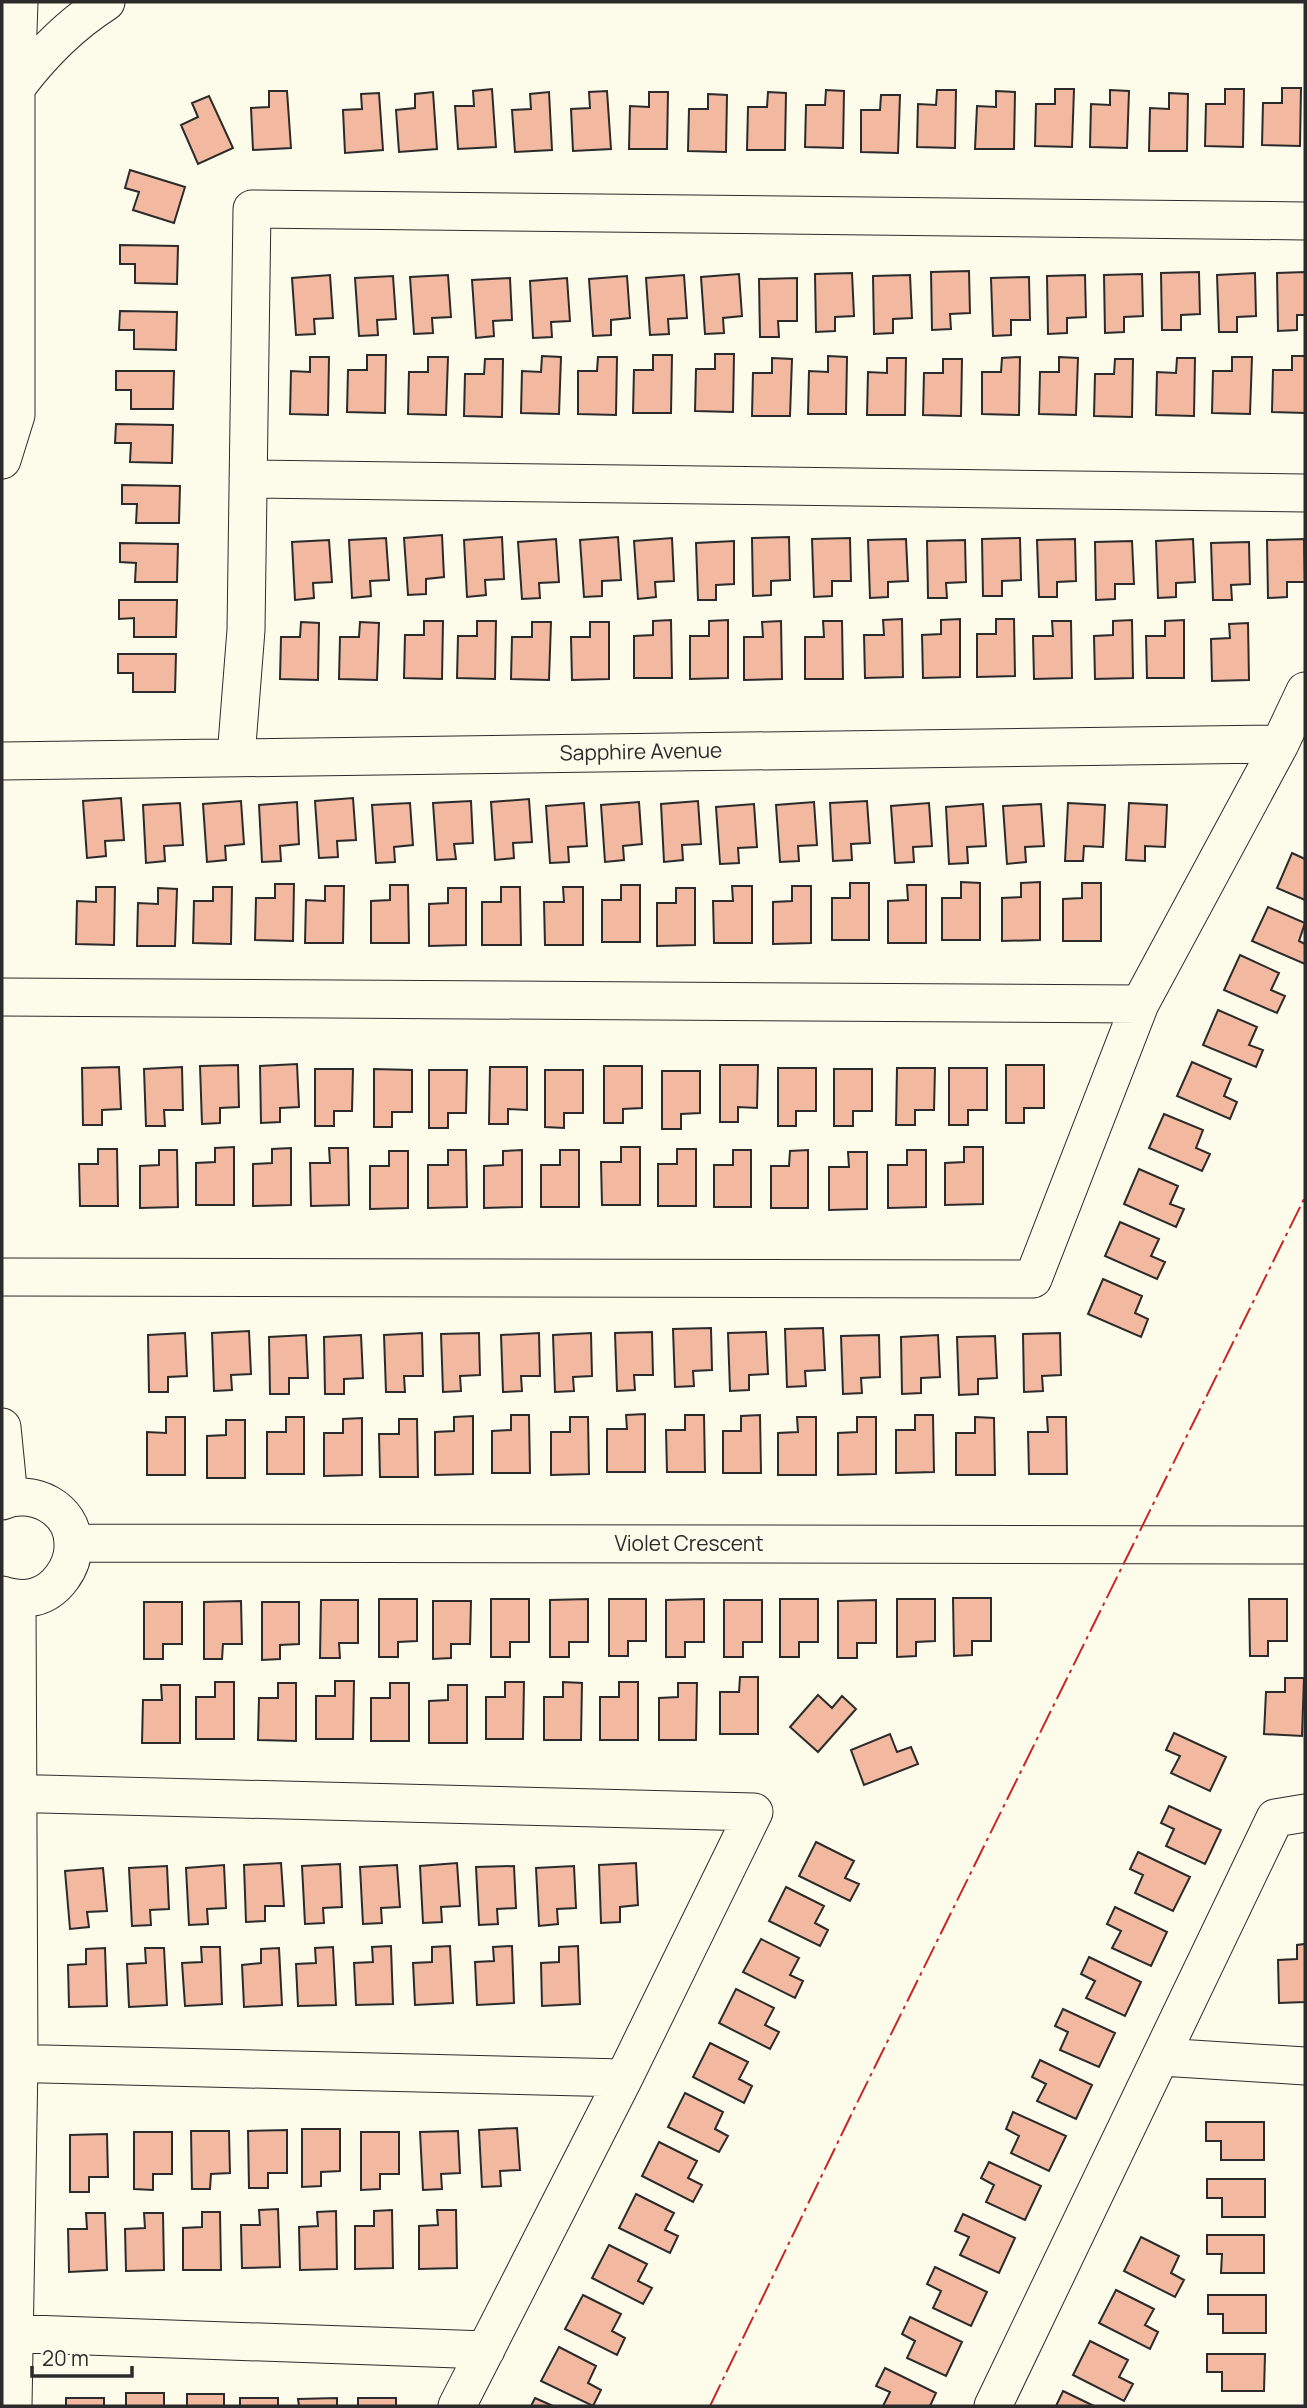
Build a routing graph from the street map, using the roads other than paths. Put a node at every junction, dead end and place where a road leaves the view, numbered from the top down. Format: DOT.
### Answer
graph roads {
  1 [pos="19,2"];
  2 [pos="106,2"];
  3 [pos="16,88"];
  4 [pos="1305,221"];
  5 [pos="2,460"];
  6 [pos="248,479"];
  7 [pos="1305,493"];
  8 [pos="1305,691"];
  9 [pos="1280,744"];
  10 [pos="236,757"];
  11 [pos="2,761"];
  12 [pos="2,997"];
  13 [pos="1140,1004"];
  14 [pos="2,1277"];
  15 [pos="2,1426"];
  16 [pos="5,1499"];
  17 [pos="74,1543"];
  18 [pos="1305,1545"];
  19 [pos="9,1597"];
  20 [pos="10,1793"];
  21 [pos="1305,1813"];
  22 [pos="1161,2057"];
  23 [pos="10,2063"];
  24 [pos="1305,2066"];
  25 [pos="624,2078"];
  26 [pos="9,2334"];
  27 [pos="486,2350"];
  28 [pos="13,2406"];
  29 [pos="457,2406"];
  30 [pos="993,2406"];
  1 -- 3 [label="street"];
  2 -- 3 [label="street"];
  3 -- 5 [label="street"];
  4 -- 6 [label="street"];
  6 -- 7 [label="street"];
  6 -- 10 [label="street"];
  8 -- 9 [label="street"];
  9 -- 10 [label="street, Sapphire Avenue"];
  9 -- 13 [label="street"];
  10 -- 11 [label="street, Sapphire Avenue"];
  12 -- 13 [label="street"];
  13 -- 14 [label="street"];
  15 -- 16 [label="street"];
  16 -- 17 [label="street"];
  17 -- 18 [label="street, Violet Crescent"];
  17 -- 19 [label="street"];
  19 -- 20 [label="street"];
  20 -- 23 [label="street"];
  20 -- 25 [label="street"];
  21 -- 22 [label="street"];
  22 -- 24 [label="street"];
  22 -- 30 [label="street"];
  23 -- 25 [label="street"];
  23 -- 26 [label="street"];
  25 -- 27 [label="street"];
  26 -- 27 [label="street"];
  26 -- 28 [label="street"];
  27 -- 29 [label="street"];
}
